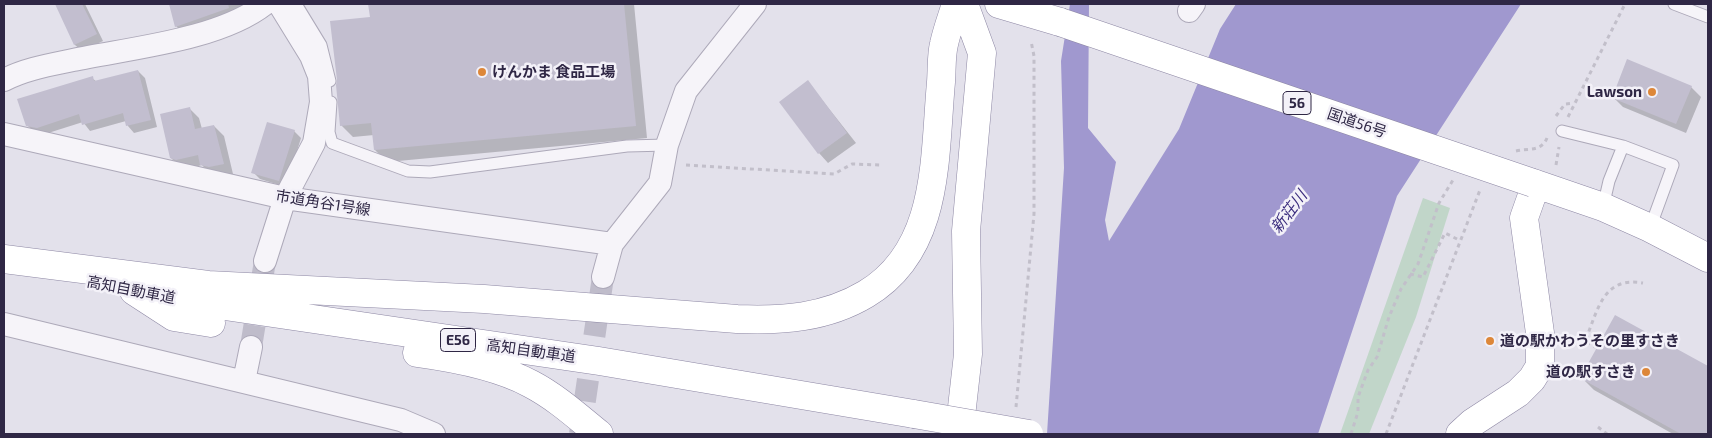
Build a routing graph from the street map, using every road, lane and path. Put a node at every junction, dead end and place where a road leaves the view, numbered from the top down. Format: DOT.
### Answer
graph roads {
  1 [pos="265,4"];
  2 [pos="279,4"];
  3 [pos="296,4"];
  4 [pos="755,4"];
  5 [pos="956,4"];
  6 [pos="964,4"];
  7 [pos="998,4"];
  8 [pos="1625,4"];
  9 [pos="1674,4"];
  10 [pos="1708,17"];
  11 [pos="1032,41"];
  12 [pos="4,80"];
  13 [pos="1562,131"];
  14 [pos="4,134"];
  15 [pos="1623,146"];
  16 [pos="666,154"];
  17 [pos="881,164"];
  18 [pos="1541,186"];
  19 [pos="1481,187"];
  20 [pos="285,198"];
  21 [pos="1440,203"];
  22 [pos="1602,207"];
  23 [pos="1650,228"];
  24 [pos="1459,240"];
  25 [pos="612,244"];
  26 [pos="1708,258"];
  27 [pos="4,259"];
  28 [pos="265,261"];
  29 [pos="4,265"];
  30 [pos="1410,274"];
  31 [pos="604,277"];
  32 [pos="1643,283"];
  33 [pos="134,291"];
  34 [pos="4,324"];
  35 [pos="251,347"];
  36 [pos="1597,348"];
  37 [pos="244,381"];
  38 [pos="1016,411"];
  39 [pos="1598,427"];
  40 [pos="434,434"];
  41 [pos="599,434"];
  42 [pos="959,434"];
  43 [pos="1029,434"];
  44 [pos="1352,434"];
  45 [pos="1386,434"];
  46 [pos="1460,434"];
  47 [pos="1607,434"];
  1 -- 12 [label="street"];
  2 -- 20 [label="street"];
  3 -- 16 [label="lane"];
  4 -- 16 [label="street"];
  5 -- 27 [label="highway"];
  6 -- 42 [label="highway"];
  7 -- 18 [label="highway, 国道56号 / 56, bridge"];
  8 -- 13 [label="path"];
  9 -- 10 [label="lane"];
  11 -- 38 [label="path"];
  13 -- 15 [label="lane"];
  13 -- 18 [label="path"];
  14 -- 20 [label="street, 市道角谷1号線"];
  15 -- 22 [label="lane"];
  15 -- 23 [label="lane"];
  16 -- 17 [label="path"];
  16 -- 25 [label="street"];
  18 -- 22 [label="highway, 国道56号 / 56"];
  18 -- 46 [label="highway"];
  19 -- 24 [label="path"];
  20 -- 25 [label="street, 市道角谷1号線"];
  20 -- 28 [label="street"];
  21 -- 30 [label="path"];
  22 -- 23 [label="highway, 国道56号 / 56"];
  23 -- 26 [label="highway, 国道56号 / 56"];
  24 -- 30 [label="path"];
  24 -- 45 [label="path"];
  25 -- 31 [label="street"];
  29 -- 33 [label="highway, 高知自動車道 / E56"];
  30 -- 44 [label="path"];
  32 -- 36 [label="path"];
  33 -- 41 [label="highway"];
  33 -- 43 [label="highway, 高知自動車道 / E56, bridge"];
  34 -- 37 [label="street"];
  35 -- 37 [label="street"];
  37 -- 40 [label="street"];
  39 -- 47 [label="path"];
}
